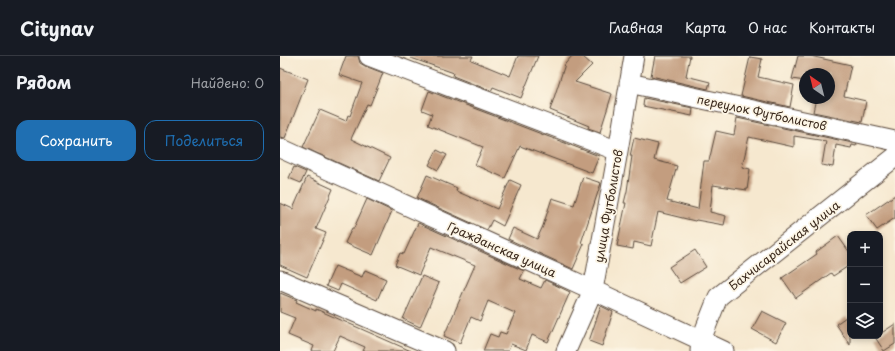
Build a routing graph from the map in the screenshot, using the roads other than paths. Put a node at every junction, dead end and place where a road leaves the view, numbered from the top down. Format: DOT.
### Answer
graph roads {
  1 [pos="369,56"];
  2 [pos="634,56"];
  3 [pos="629,83"];
  4 [pos="895,141"];
  5 [pos="280,148"];
  6 [pos="618,151"];
  7 [pos="895,157"];
  8 [pos="280,280"];
  9 [pos="593,290"];
  10 [pos="700,346"];
  11 [pos="446,351"];
  12 [pos="566,351"];
  13 [pos="724,351"];
  1 -- 6 [label="street"];
  2 -- 3 [label="street, улица Футболистов"];
  3 -- 4 [label="street, переулок Футболистов"];
  3 -- 6 [label="street, улица Футболистов"];
  5 -- 9 [label="street, Гражданская улица"];
  6 -- 9 [label="street, улица Футболистов"];
  7 -- 10 [label="street, Бахчисарайская улица"];
  8 -- 11 [label="street"];
  9 -- 10 [label="street, Гражданская улица"];
  9 -- 12 [label="street, улица Футболистов"];
  10 -- 13 [label="street, Гражданская улица"];
}
